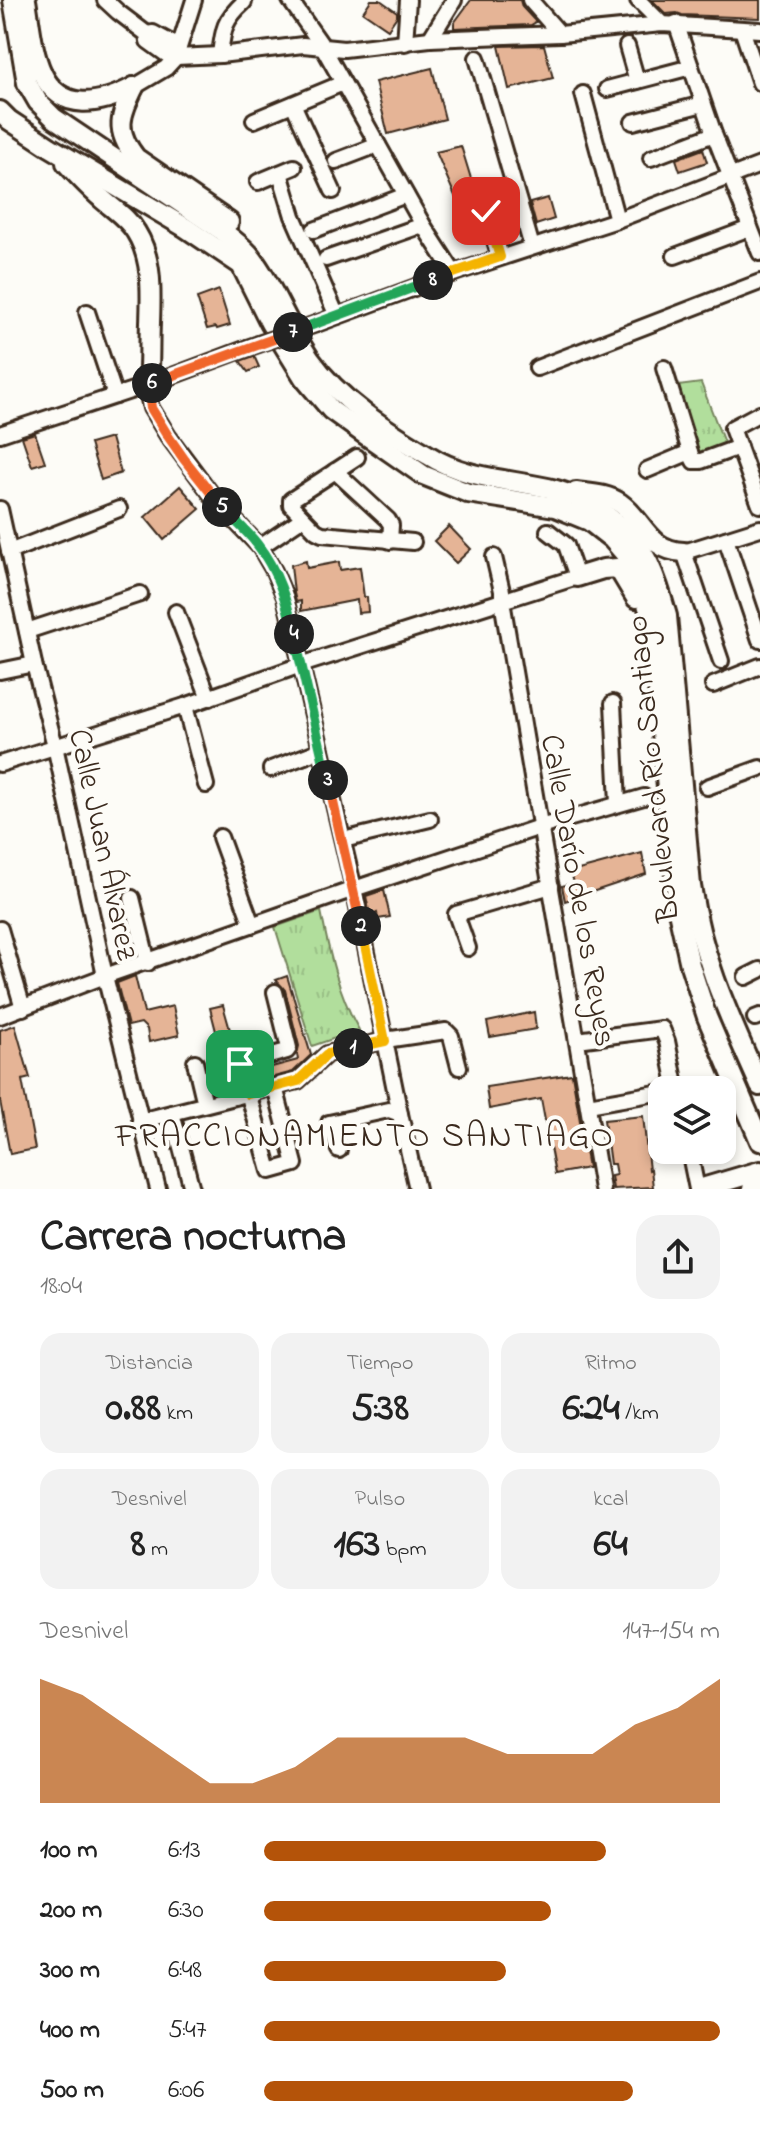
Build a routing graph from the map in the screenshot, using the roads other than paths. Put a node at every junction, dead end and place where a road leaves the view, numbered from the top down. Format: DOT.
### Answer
graph roads {
  1 [pos="13,0"];
  2 [pos="26,0"];
  3 [pos="105,0"];
  4 [pos="194,0"];
  5 [pos="290,0"];
  6 [pos="408,0"];
  7 [pos="454,0"];
  8 [pos="530,0"];
  9 [pos="640,1"];
  10 [pos="244,2"];
  11 [pos="119,6"];
  12 [pos="669,24"];
  13 [pos="742,29"];
  14 [pos="760,30"];
  15 [pos="560,34"];
  16 [pos="430,39"];
  17 [pos="405,43"];
  18 [pos="627,46"];
  19 [pos="323,47"];
  20 [pos="178,52"];
  21 [pos="220,55"];
  22 [pos="477,58"];
  23 [pos="691,67"];
  24 [pos="637,81"];
  25 [pos="343,83"];
  26 [pos="760,83"];
  27 [pos="134,87"];
  28 [pos="607,89"];
  29 [pos="583,94"];
  30 [pos="293,104"];
  31 [pos="703,104"];
  32 [pos="0,111"];
  33 [pos="254,120"];
  34 [pos="633,122"];
  35 [pos="714,134"];
  36 [pos="378,145"];
  37 [pos="50,147"];
  38 [pos="651,158"];
  39 [pos="336,161"];
  40 [pos="760,165"];
  41 [pos="729,176"];
  42 [pos="258,182"];
  43 [pos="333,191"];
  44 [pos="406,195"];
  45 [pos="516,196"];
  46 [pos="617,220"];
  47 [pos="423,225"];
  48 [pos="750,228"];
  49 [pos="314,230"];
  50 [pos="532,247"];
  51 [pos="247,251"];
  52 [pos="760,253"];
  53 [pos="675,256"];
  54 [pos="500,257"];
  55 [pos="326,259"];
  56 [pos="454,273"];
  57 [pos="760,282"];
  58 [pos="87,312"];
  59 [pos="337,316"];
  60 [pos="537,368"];
  61 [pos="664,368"];
  62 [pos="148,385"];
  63 [pos="115,396"];
  64 [pos="760,413"];
  65 [pos="0,434"];
  66 [pos="739,447"];
  67 [pos="690,452"];
  68 [pos="357,457"];
  69 [pos="647,470"];
  70 [pos="335,471"];
  71 [pos="756,480"];
  72 [pos="559,490"];
  73 [pos="760,505"];
  74 [pos="0,509"];
  75 [pos="119,509"];
  76 [pos="299,514"];
  77 [pos="760,528"];
  78 [pos="548,531"];
  79 [pos="726,539"];
  80 [pos="390,541"];
  81 [pos="413,542"];
  82 [pos="257,544"];
  83 [pos="9,552"];
  84 [pos="684,552"];
  85 [pos="494,557"];
  86 [pos="577,577"];
  87 [pos="17,588"];
  88 [pos="0,592"];
  89 [pos="140,594"];
  90 [pos="502,601"];
  91 [pos="176,612"];
  92 [pos="652,621"];
  93 [pos="27,631"];
  94 [pos="760,640"];
  95 [pos="721,661"];
  96 [pos="34,664"];
  97 [pos="301,665"];
  98 [pos="760,666"];
  99 [pos="0,671"];
  100 [pos="713,685"];
  101 [pos="209,698"];
  102 [pos="613,703"];
  103 [pos="185,706"];
  104 [pos="55,746"];
  105 [pos="321,750"];
  106 [pos="0,764"];
  107 [pos="760,768"];
  108 [pos="271,769"];
  109 [pos="206,785"];
  110 [pos="707,787"];
  111 [pos="644,797"];
  112 [pos="618,803"];
  113 [pos="430,819"];
  114 [pos="540,827"];
  115 [pos="220,837"];
  116 [pos="343,840"];
  117 [pos="551,886"];
  118 [pos="354,889"];
  119 [pos="132,898"];
  120 [pos="252,925"];
  121 [pos="0,929"];
  122 [pos="468,948"];
  123 [pos="148,963"];
  124 [pos="760,970"];
  125 [pos="105,976"];
  126 [pos="746,977"];
  127 [pos="275,992"];
  128 [pos="23,1008"];
  129 [pos="0,1016"];
  130 [pos="577,1040"];
  131 [pos="385,1041"];
  132 [pos="195,1062"];
  133 [pos="459,1067"];
  134 [pos="673,1076"];
  135 [pos="760,1086"];
  136 [pos="275,1087"];
  137 [pos="248,1094"];
  138 [pos="648,1094"];
  139 [pos="205,1104"];
  140 [pos="588,1105"];
  141 [pos="172,1113"];
  142 [pos="400,1114"];
  143 [pos="140,1121"];
  144 [pos="760,1141"];
  145 [pos="339,1150"];
  146 [pos="694,1164"];
  147 [pos="756,1180"];
  148 [pos="703,1188"];
  149 [pos="158,1189"];
  150 [pos="192,1189"];
  151 [pos="417,1189"];
  152 [pos="602,1189"];
  1 -- 51 [label="main road, Boulevard Río Santiago"];
  2 -- 27 [label="main road"];
  3 -- 11 [label="street"];
  4 -- 20 [label="street"];
  5 -- 19 [label="street"];
  6 -- 17 [label="street"];
  7 -- 16 [label="street"];
  8 -- 15 [label="street"];
  9 -- 12 [label="street"];
  10 -- 21 [label="street"];
  11 -- 20 [label="street"];
  12 -- 13 [label="street"];
  12 -- 15 [label="street"];
  12 -- 23 [label="street"];
  13 -- 14 [label="street"];
  13 -- 26 [label="street"];
  15 -- 16 [label="street"];
  16 -- 17 [label="street"];
  17 -- 19 [label="street"];
  18 -- 24 [label="street"];
  19 -- 21 [label="street"];
  19 -- 25 [label="street"];
  20 -- 21 [label="street"];
  20 -- 27 [label="street"];
  22 -- 45 [label="street"];
  23 -- 24 [label="street"];
  23 -- 31 [label="street"];
  24 -- 28 [label="street"];
  25 -- 30 [label="street"];
  25 -- 36 [label="street"];
  27 -- 51 [label="main road"];
  29 -- 46 [label="street"];
  30 -- 33 [label="street"];
  30 -- 43 [label="street"];
  31 -- 34 [label="street"];
  31 -- 35 [label="street"];
  32 -- 37 [label="main road, Boulevard Río Santiago"];
  35 -- 38 [label="street"];
  35 -- 41 [label="street"];
  36 -- 39 [label="street"];
  36 -- 44 [label="street"];
  37 -- 62 [label="main road"];
  37 -- 92 [label="main road, Boulevard Río Santiago"];
  40 -- 41 [label="street"];
  41 -- 46 [label="street"];
  41 -- 48 [label="street"];
  42 -- 59 [label="street"];
  44 -- 47 [label="street"];
  44 -- 49 [label="street"];
  45 -- 50 [label="street"];
  45 -- 54 [label="street"];
  46 -- 50 [label="street"];
  47 -- 55 [label="street"];
  47 -- 56 [label="street"];
  48 -- 52 [label="street"];
  48 -- 53 [label="street"];
  50 -- 54 [label="street"];
  51 -- 72 [label="main road, Boulevard Río Santiago"];
  54 -- 56 [label="street"];
  56 -- 59 [label="street"];
  57 -- 60 [label="street"];
  58 -- 63 [label="street"];
  59 -- 62 [label="street, bridge"];
  61 -- 67 [label="street"];
  62 -- 63 [label="street"];
  62 -- 82 [label="street"];
  63 -- 65 [label="street"];
  64 -- 66 [label="street"];
  66 -- 67 [label="street"];
  66 -- 71 [label="street"];
  67 -- 69 [label="street"];
  68 -- 70 [label="street"];
  70 -- 76 [label="street"];
  70 -- 80 [label="street"];
  71 -- 73 [label="street"];
  72 -- 84 [label="main road"];
  72 -- 135 [label="main road, Boulevard Río Santiago"];
  74 -- 83 [label="street, Calle Juan Álvarez"];
  75 -- 83 [label="street"];
  76 -- 80 [label="street"];
  76 -- 82 [label="street"];
  77 -- 79 [label="street"];
  78 -- 86 [label="street"];
  79 -- 84 [label="street"];
  79 -- 94 [label="street"];
  80 -- 81 [label="street"];
  82 -- 97 [label="street"];
  83 -- 87 [label="street, Calle Juan Álvarez"];
  84 -- 95 [label="street"];
  85 -- 90 [label="street, Calle Darío de los Reyes"];
  86 -- 90 [label="street"];
  86 -- 92 [label="main road"];
  87 -- 88 [label="street"];
  87 -- 93 [label="street, Calle Juan Álvarez"];
  89 -- 93 [label="street"];
  90 -- 97 [label="street"];
  90 -- 114 [label="street, Calle Darío de los Reyes"];
  91 -- 101 [label="street"];
  92 -- 144 [label="main road, Boulevard Río Santiago"];
  93 -- 96 [label="street, Calle Juan Álvarez"];
  96 -- 99 [label="street"];
  96 -- 104 [label="street, Calle Juan Álvarez"];
  97 -- 101 [label="street"];
  97 -- 105 [label="street"];
  98 -- 100 [label="street"];
  101 -- 103 [label="street"];
  102 -- 112 [label="street"];
  103 -- 104 [label="street"];
  103 -- 109 [label="street"];
  104 -- 106 [label="street"];
  104 -- 125 [label="street, Calle Juan Álvarez"];
  105 -- 108 [label="street"];
  105 -- 116 [label="street"];
  107 -- 110 [label="street"];
  111 -- 112 [label="street"];
  112 -- 114 [label="street"];
  113 -- 116 [label="street"];
  114 -- 117 [label="street, Calle Darío de los Reyes"];
  114 -- 118 [label="street"];
  115 -- 120 [label="street"];
  116 -- 118 [label="street"];
  117 -- 122 [label="street"];
  117 -- 130 [label="street, Calle Darío de los Reyes"];
  118 -- 120 [label="street"];
  118 -- 131 [label="street"];
  119 -- 123 [label="street"];
  120 -- 123 [label="street"];
  121 -- 128 [label="street"];
  123 -- 125 [label="street"];
  124 -- 126 [label="street"];
  125 -- 128 [label="street"];
  125 -- 143 [label="street, Calle Juan Álvarez"];
  127 -- 137 [label="street"];
  128 -- 129 [label="street"];
  130 -- 134 [label="street"];
  130 -- 140 [label="street, Calle Darío de los Reyes"];
  131 -- 133 [label="street"];
  131 -- 136 [label="street"];
  131 -- 142 [label="street"];
  132 -- 139 [label="street"];
  136 -- 137 [label="street"];
  136 -- 137 [label="street"];
  137 -- 139 [label="street"];
  138 -- 140 [label="street"];
  139 -- 141 [label="street"];
  140 -- 152 [label="street, Calle Darío de los Reyes"];
  141 -- 143 [label="street"];
  141 -- 150 [label="street"];
  142 -- 145 [label="street"];
  142 -- 151 [label="street"];
  143 -- 149 [label="street, Calle Juan Álvarez"];
  146 -- 148 [label="street"];
  147 -- 148 [label="main road"];
}
